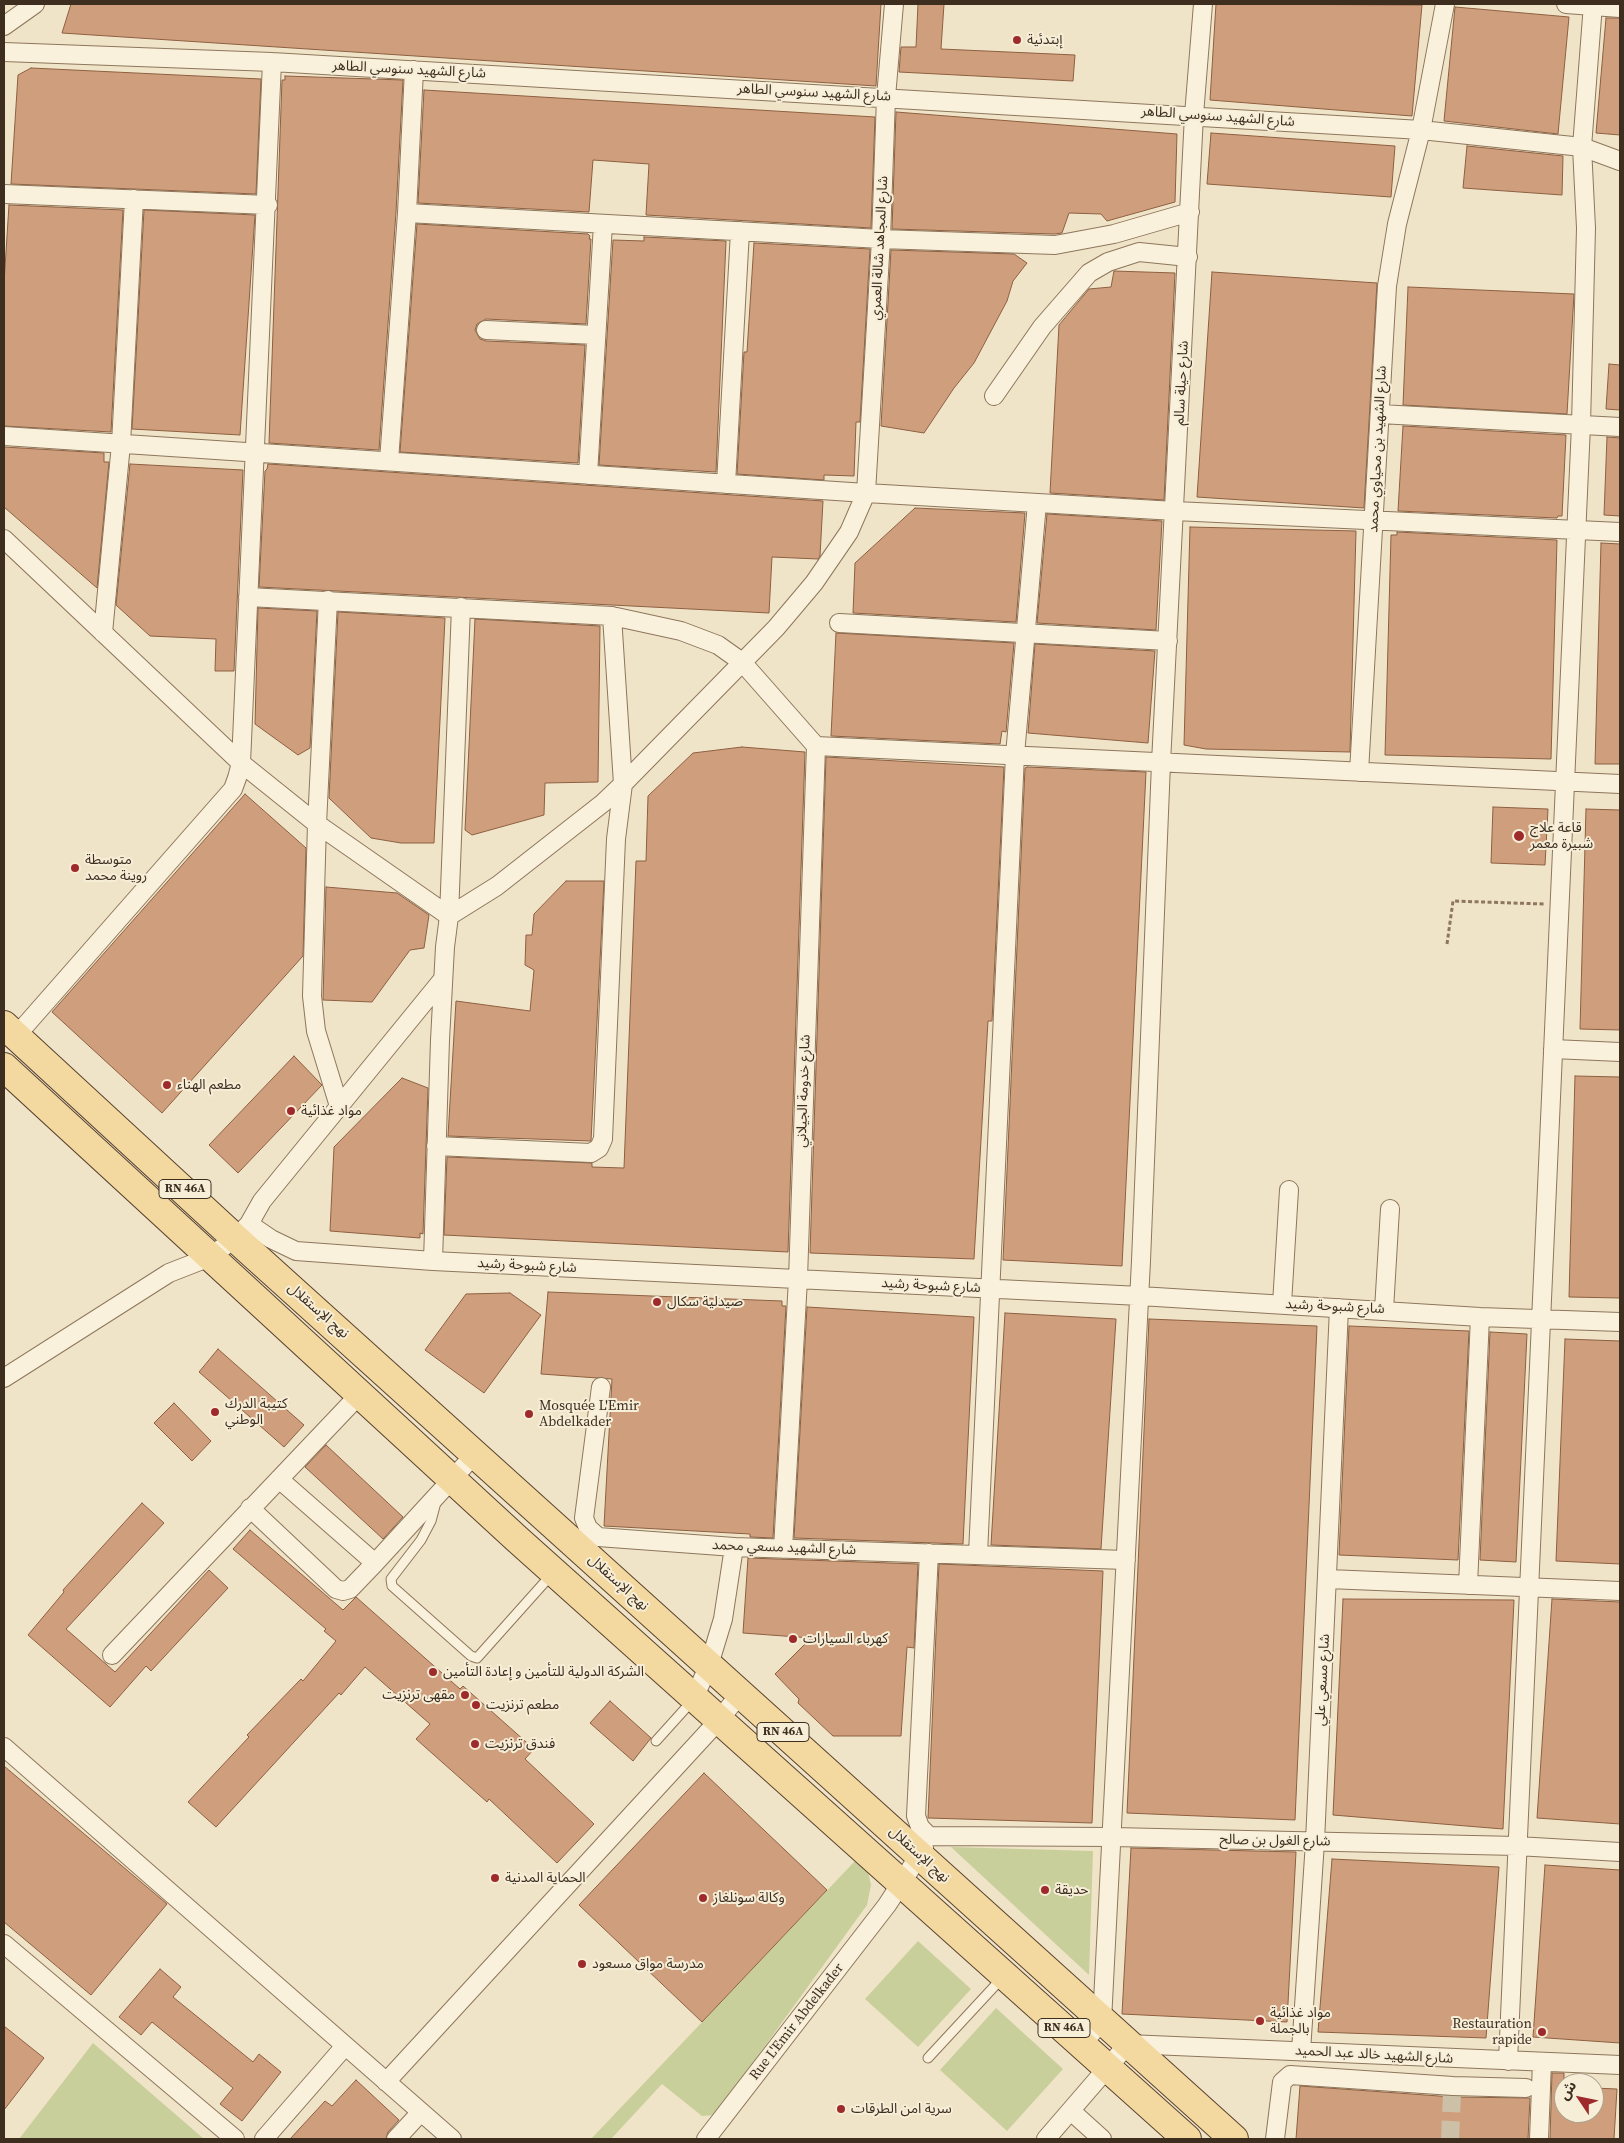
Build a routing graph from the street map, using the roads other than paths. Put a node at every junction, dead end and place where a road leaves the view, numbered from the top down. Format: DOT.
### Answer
graph roads {
  1 [pos="35,4"];
  2 [pos="894,4"];
  3 [pos="1203,4"];
  4 [pos="1445,4"];
  5 [pos="1566,4"];
  6 [pos="1593,5"];
  7 [pos="1620,8"];
  8 [pos="4,26"];
  9 [pos="4,52"];
  10 [pos="272,62"];
  11 [pos="414,70"];
  12 [pos="886,97"];
  13 [pos="1194,115"];
  14 [pos="1421,130"];
  15 [pos="1582,147"];
  16 [pos="1620,161"];
  17 [pos="4,194"];
  18 [pos="134,199"];
  19 [pos="268,205"];
  20 [pos="407,213"];
  21 [pos="1190,213"];
  22 [pos="603,224"];
  23 [pos="740,231"];
  24 [pos="881,239"];
  25 [pos="1189,252"];
  26 [pos="486,330"];
  27 [pos="596,335"];
  28 [pos="994,396"];
  29 [pos="1380,414"];
  30 [pos="1581,424"];
  31 [pos="1620,427"];
  32 [pos="4,436"];
  33 [pos="122,444"];
  34 [pos="253,452"];
  35 [pos="389,462"];
  36 [pos="588,475"];
  37 [pos="726,484"];
  38 [pos="866,493"];
  39 [pos="1037,503"];
  40 [pos="1175,511"];
  41 [pos="1374,521"];
  42 [pos="1576,530"];
  43 [pos="1620,532"];
  44 [pos="4,539"];
  45 [pos="248,596"];
  46 [pos="328,600"];
  47 [pos="461,607"];
  48 [pos="612,616"];
  49 [pos="839,623"];
  50 [pos="103,633"];
  51 [pos="1027,634"];
  52 [pos="1168,641"];
  53 [pos="742,662"];
  54 [pos="816,746"];
  55 [pos="1015,755"];
  56 [pos="241,763"];
  57 [pos="1161,763"];
  58 [pos="1359,772"];
  59 [pos="1565,782"];
  60 [pos="623,784"];
  61 [pos="1620,784"];
  62 [pos="317,824"];
  63 [pos="449,916"];
  64 [pos="443,979"];
  65 [pos="10,1030"];
  66 [pos="1553,1049"];
  67 [pos="1620,1052"];
  68 [pos="4,1067"];
  69 [pos="339,1106"];
  70 [pos="436,1146"];
  71 [pos="1288,1190"];
  72 [pos="1390,1209"];
  73 [pos="242,1231"];
  74 [pos="210,1256"];
  75 [pos="433,1261"];
  76 [pos="798,1279"];
  77 [pos="990,1288"];
  78 [pos="1140,1296"];
  79 [pos="1282,1304"];
  80 [pos="1339,1308"];
  81 [pos="1384,1310"];
  82 [pos="1480,1317"];
  83 [pos="1541,1319"];
  84 [pos="1620,1322"];
  85 [pos="4,1378"];
  86 [pos="601,1386"];
  87 [pos="360,1394"];
  88 [pos="476,1453"];
  89 [pos="279,1478"];
  90 [pos="445,1487"];
  91 [pos="250,1508"];
  92 [pos="734,1548"];
  93 [pos="783,1549"];
  94 [pos="929,1553"];
  95 [pos="978,1554"];
  96 [pos="1126,1560"];
  97 [pos="375,1564"];
  98 [pos="554,1572"];
  99 [pos="1328,1579"];
  100 [pos="1468,1585"];
  101 [pos="1530,1587"];
  102 [pos="1620,1590"];
  103 [pos="112,1655"];
  104 [pos="709,1665"];
  105 [pos="740,1694"];
  106 [pos="694,1698"];
  107 [pos="719,1720"];
  108 [pos="656,1741"];
  109 [pos="4,1747"];
  110 [pos="1113,1837"];
  111 [pos="1315,1842"];
  112 [pos="925,1846"];
  113 [pos="1517,1846"];
  114 [pos="1620,1852"];
  115 [pos="902,1883"];
  116 [pos="4,1944"];
  117 [pos="1004,1975"];
  118 [pos="1102,2021"];
  119 [pos="1082,2044"];
  120 [pos="1128,2044"];
  121 [pos="345,2046"];
  122 [pos="1301,2051"];
  123 [pos="928,2058"];
  124 [pos="1508,2060"];
  125 [pos="1542,2062"];
  126 [pos="1620,2066"];
  127 [pos="1108,2067"];
  128 [pos="386,2082"];
  129 [pos="1526,2088"];
  130 [pos="1071,2110"];
  131 [pos="421,2112"];
  132 [pos="235,2139"];
  133 [pos="264,2139"];
  134 [pos="396,2139"];
  135 [pos="452,2139"];
  136 [pos="706,2139"];
  137 [pos="1046,2139"];
  138 [pos="1102,2139"];
  139 [pos="1187,2139"];
  140 [pos="1234,2139"];
  141 [pos="1275,2139"];
  142 [pos="1539,2139"];
  1 -- 8 [label="street"];
  2 -- 12 [label="street, شارع المجاهد شالة العمري"];
  3 -- 13 [label="street, شارع حيلة سالم"];
  4 -- 14 [label="street, شارع الشهيد بن محياوي محمد"];
  5 -- 6 [label="street"];
  6 -- 7 [label="street"];
  6 -- 15 [label="street"];
  9 -- 10 [label="street, شارع الشهيد سنوسي الطاهر"];
  10 -- 11 [label="street, شارع الشهيد سنوسي الطاهر"];
  10 -- 19 [label="street"];
  11 -- 12 [label="street, شارع الشهيد سنوسي الطاهر"];
  11 -- 20 [label="street"];
  12 -- 13 [label="street, شارع الشهيد سنوسي الطاهر"];
  12 -- 24 [label="street, شارع المجاهد شالة العمري"];
  13 -- 14 [label="street, شارع الشهيد سنوسي الطاهر"];
  13 -- 21 [label="street, شارع حيلة سالم"];
  14 -- 15 [label="street, شارع الشهيد سنوسي الطاهر"];
  14 -- 29 [label="street, شارع الشهيد بن محياوي محمد"];
  15 -- 16 [label="street, شارع الشهيد سنوسي الطاهر"];
  15 -- 30 [label="street"];
  17 -- 18 [label="street"];
  18 -- 19 [label="street"];
  18 -- 33 [label="street"];
  19 -- 34 [label="street"];
  20 -- 22 [label="street"];
  20 -- 35 [label="street"];
  21 -- 24 [label="street"];
  21 -- 25 [label="street, شارع حيلة سالم"];
  22 -- 23 [label="street"];
  22 -- 27 [label="street"];
  23 -- 24 [label="street"];
  23 -- 37 [label="street"];
  24 -- 38 [label="street, شارع المجاهد شالة العمري"];
  25 -- 28 [label="street"];
  25 -- 40 [label="street, شارع حيلة سالم"];
  26 -- 27 [label="street"];
  27 -- 36 [label="street"];
  29 -- 30 [label="street"];
  29 -- 41 [label="street, شارع الشهيد بن محياوي محمد"];
  30 -- 31 [label="street"];
  30 -- 42 [label="street"];
  32 -- 33 [label="street"];
  33 -- 34 [label="street"];
  33 -- 50 [label="street"];
  34 -- 35 [label="street"];
  34 -- 45 [label="street"];
  35 -- 36 [label="street"];
  36 -- 37 [label="street"];
  37 -- 38 [label="street"];
  38 -- 39 [label="street"];
  38 -- 53 [label="street"];
  39 -- 40 [label="street"];
  39 -- 51 [label="street"];
  40 -- 41 [label="street"];
  40 -- 52 [label="street, شارع حيلة سالم"];
  41 -- 42 [label="street"];
  41 -- 58 [label="street, شارع الشهيد بن محياوي محمد"];
  42 -- 43 [label="street"];
  42 -- 59 [label="street"];
  44 -- 50 [label="street"];
  45 -- 46 [label="street"];
  45 -- 56 [label="street"];
  46 -- 47 [label="street"];
  46 -- 62 [label="street"];
  47 -- 48 [label="street"];
  47 -- 63 [label="street"];
  48 -- 53 [label="street"];
  48 -- 60 [label="street"];
  49 -- 51 [label="street"];
  50 -- 56 [label="street"];
  51 -- 52 [label="street"];
  51 -- 55 [label="street"];
  52 -- 57 [label="street, شارع حيلة سالم"];
  53 -- 54 [label="street"];
  53 -- 60 [label="street"];
  54 -- 55 [label="street"];
  54 -- 76 [label="street, شارع خدومة الجيلاني"];
  55 -- 57 [label="street"];
  55 -- 77 [label="street"];
  56 -- 62 [label="street"];
  56 -- 65 [label="street"];
  57 -- 58 [label="street"];
  57 -- 78 [label="street, شارع حيلة سالم"];
  58 -- 59 [label="street"];
  59 -- 61 [label="street"];
  59 -- 66 [label="street"];
  60 -- 63 [label="street"];
  60 -- 70 [label="street"];
  62 -- 63 [label="street"];
  62 -- 69 [label="street"];
  63 -- 64 [label="street"];
  64 -- 69 [label="street"];
  64 -- 70 [label="street"];
  65 -- 73 [label="main road, نهج الإستقلال / RN 46A"];
  66 -- 67 [label="street"];
  66 -- 83 [label="street"];
  68 -- 74 [label="main road, RN 46A"];
  69 -- 73 [label="street"];
  70 -- 75 [label="street"];
  71 -- 79 [label="street"];
  72 -- 81 [label="street"];
  73 -- 74 [label="street"];
  73 -- 75 [label="street, شارع شبوحة رشيد"];
  73 -- 88 [label="main road, نهج الإستقلال / RN 46A"];
  74 -- 85 [label="street"];
  74 -- 87 [label="main road, RN 46A"];
  75 -- 76 [label="street, شارع شبوحة رشيد"];
  76 -- 77 [label="street, شارع شبوحة رشيد"];
  76 -- 93 [label="street, شارع خدومة الجيلاني"];
  77 -- 78 [label="street, شارع شبوحة رشيد"];
  77 -- 95 [label="street"];
  78 -- 79 [label="street, شارع شبوحة رشيد"];
  78 -- 96 [label="street, شارع حيلة سالم"];
  79 -- 80 [label="street, شارع شبوحة رشيد"];
  80 -- 81 [label="street, شارع شبوحة رشيد"];
  80 -- 99 [label="street, شارع مسعي علي"];
  81 -- 82 [label="street, شارع شبوحة رشيد"];
  82 -- 83 [label="street, شارع شبوحة رشيد"];
  82 -- 100 [label="street"];
  83 -- 84 [label="street, شارع شبوحة رشيد"];
  83 -- 101 [label="street"];
  86 -- 92 [label="street, شارع الشهيد مسعي محمد"];
  87 -- 89 [label="street"];
  87 -- 90 [label="main road, RN 46A"];
  88 -- 90 [label="street"];
  88 -- 104 [label="main road, نهج الإستقلال / RN 46A"];
  89 -- 91 [label="street"];
  89 -- 97 [label="street"];
  90 -- 97 [label="street"];
  90 -- 98 [label="main road, RN 46A"];
  90 -- 98 [label="lane"];
  91 -- 97 [label="street"];
  91 -- 103 [label="street"];
  92 -- 93 [label="street, شارع الشهيد مسعي محمد"];
  92 -- 104 [label="street"];
  93 -- 94 [label="street, شارع الشهيد مسعي محمد"];
  94 -- 95 [label="street, شارع الشهيد مسعي محمد"];
  94 -- 112 [label="street"];
  95 -- 96 [label="street, شارع الشهيد مسعي محمد"];
  96 -- 110 [label="street, شارع حيلة سالم"];
  98 -- 106 [label="main road, RN 46A"];
  99 -- 100 [label="street"];
  99 -- 111 [label="street, شارع مسعي علي"];
  100 -- 101 [label="street"];
  101 -- 102 [label="street"];
  101 -- 113 [label="street"];
  104 -- 105 [label="main road, نهج الإستقلال / RN 46A"];
  104 -- 106 [label="street"];
  105 -- 107 [label="street"];
  105 -- 112 [label="main road, نهج الإستقلال / RN 46A"];
  106 -- 107 [label="main road, RN 46A"];
  106 -- 108 [label="lane"];
  107 -- 115 [label="main road, RN 46A"];
  107 -- 128 [label="street"];
  109 -- 121 [label="street"];
  110 -- 111 [label="street, شارع الغول بن صالح"];
  110 -- 112 [label="street, شارع الغول بن صالح"];
  110 -- 118 [label="street, شارع حيلة سالم"];
  111 -- 113 [label="street, شارع الغول بن صالح"];
  111 -- 122 [label="street, شارع مسعي علي"];
  112 -- 115 [label="street, Rue L'Emir Abdelkader"];
  112 -- 118 [label="main road, نهج الإستقلال / RN 46A"];
  113 -- 114 [label="street, شارع الغول بن صالح"];
  113 -- 124 [label="street"];
  115 -- 117 [label="main road, RN 46A"];
  115 -- 136 [label="street, Rue L'Emir Abdelkader"];
  116 -- 132 [label="street"];
  117 -- 119 [label="main road, RN 46A"];
  117 -- 123 [label="lane"];
  118 -- 119 [label="street"];
  118 -- 120 [label="main road, نهج الإستقلال / RN 46A"];
  119 -- 127 [label="main road, RN 46A"];
  120 -- 122 [label="street, شارع الشهيد خالد عبد الحميد"];
  120 -- 127 [label="street"];
  120 -- 140 [label="main road, نهج الإستقلال / RN 46A"];
  121 -- 128 [label="street"];
  121 -- 133 [label="street"];
  122 -- 124 [label="street, شارع الشهيد خالد عبد الحميد"];
  124 -- 125 [label="street, شارع الشهيد خالد عبد الحميد"];
  125 -- 126 [label="street, شارع الشهيد خالد عبد الحميد"];
  125 -- 142 [label="street"];
  127 -- 130 [label="street"];
  127 -- 139 [label="main road, RN 46A"];
  128 -- 131 [label="street"];
  129 -- 141 [label="street"];
  130 -- 137 [label="street"];
  130 -- 138 [label="street"];
  131 -- 134 [label="street"];
  131 -- 135 [label="street"];
}
